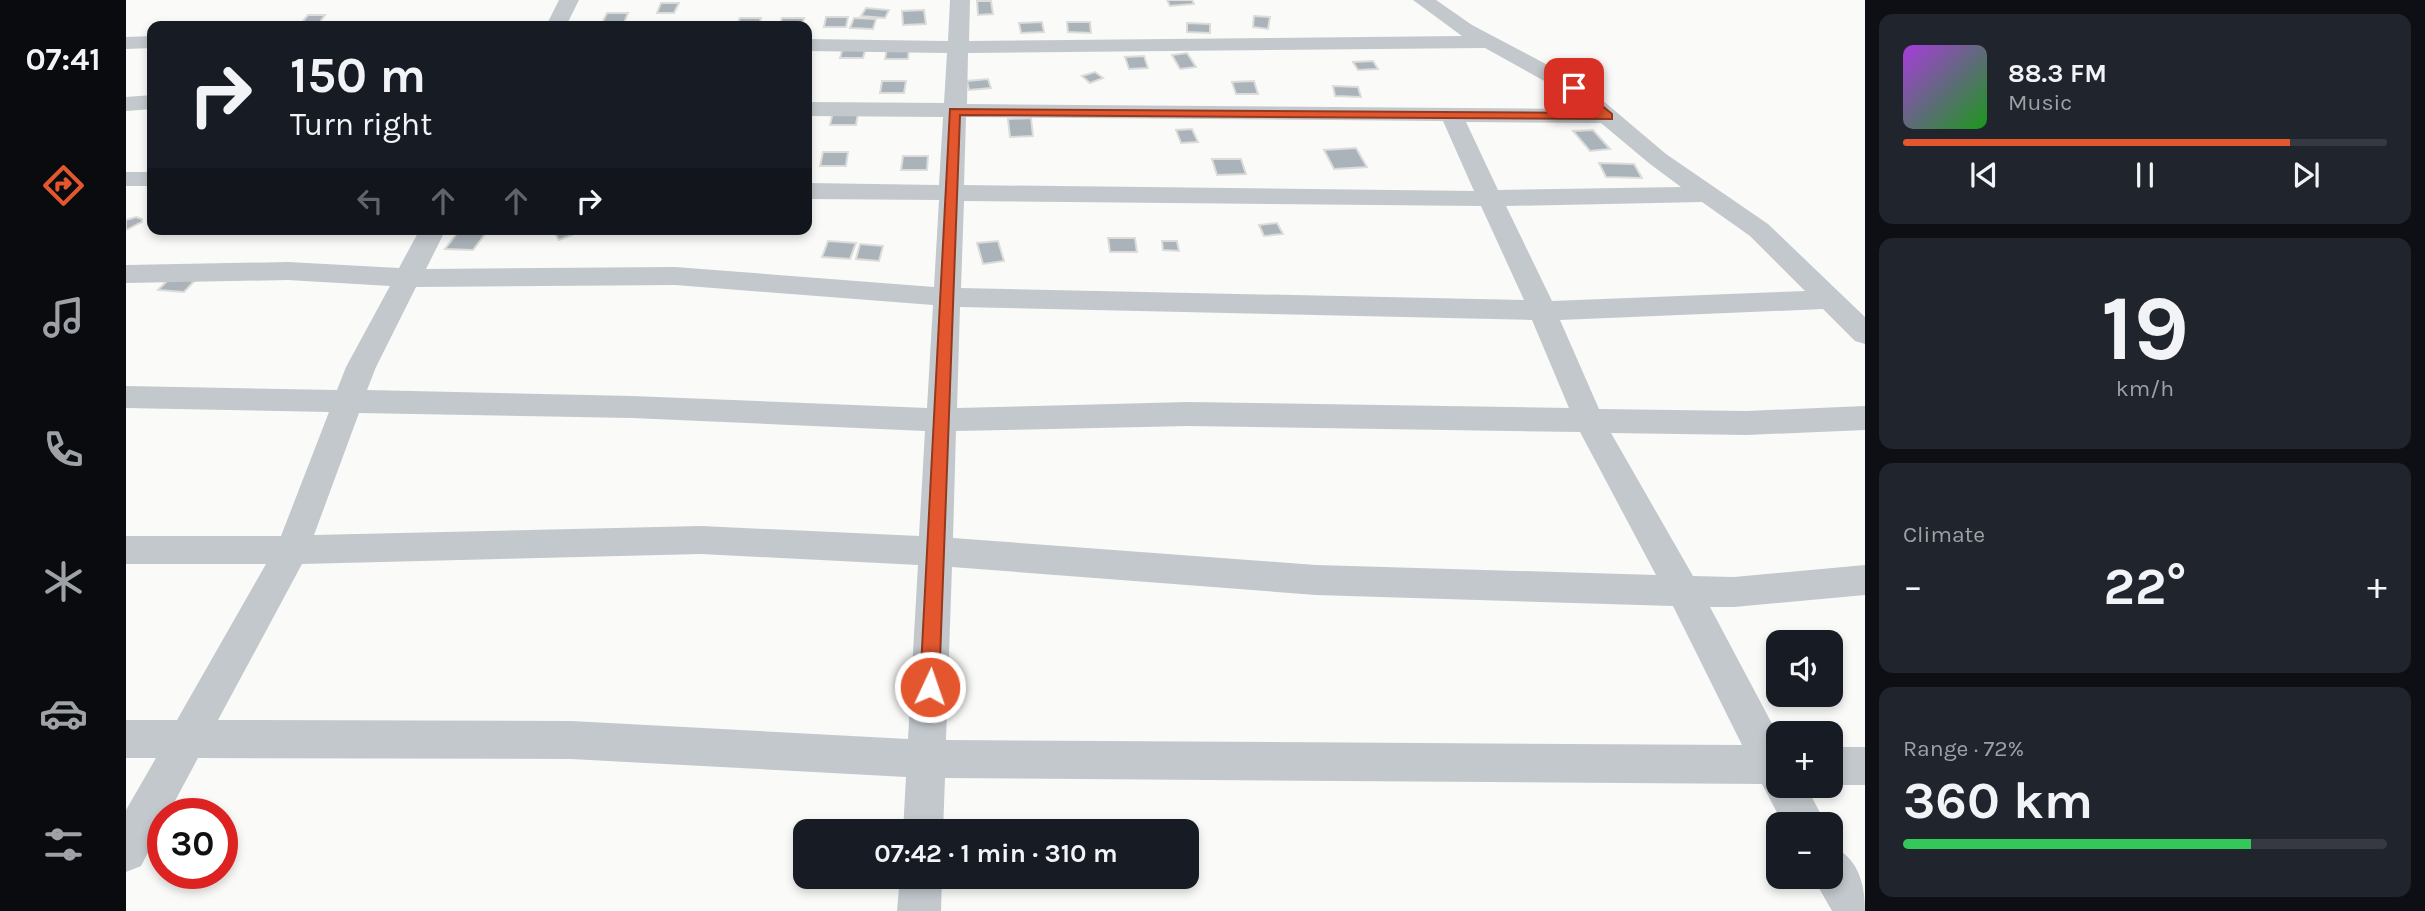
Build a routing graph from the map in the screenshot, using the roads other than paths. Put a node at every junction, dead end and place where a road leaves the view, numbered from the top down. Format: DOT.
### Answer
graph roads {
  1 [pos="569,0"];
  2 [pos="960,0"];
  3 [pos="1423,0"];
  4 [pos="558,21"];
  5 [pos="147,42"];
  6 [pos="1489,42"];
  7 [pos="126,43"];
  8 [pos="812,45"];
  9 [pos="957,47"];
  10 [pos="147,102"];
  11 [pos="126,104"];
  12 [pos="812,109"];
  13 [pos="954,112"];
  14 [pos="1451,115"];
  15 [pos="1608,116"];
  16 [pos="126,179"];
  17 [pos="147,179"];
  18 [pos="812,191"];
  19 [pos="951,194"];
  20 [pos="1708,194"];
  21 [pos="1490,198"];
  22 [pos="430,235"];
  23 [pos="126,274"];
  24 [pos="407,278"];
  25 [pos="947,297"];
  26 [pos="1830,299"];
  27 [pos="1542,310"];
  28 [pos="1865,334"];
  29 [pos="126,397"];
  30 [pos="347,403"];
  31 [pos="1865,418"];
  32 [pos="942,420"];
  33 [pos="1588,421"];
  34 [pos="126,550"];
  35 [pos="292,550"];
  36 [pos="936,551"];
  37 [pos="1865,580"];
  38 [pos="1683,590"];
  39 [pos="126,739"];
  40 [pos="187,740"];
  41 [pos="1766,750"];
  42 [pos="926,759"];
  43 [pos="1843,766"];
  44 [pos="1865,766"];
  45 [pos="1766,773"];
  46 [pos="924,819"];
  47 [pos="126,851"];
  48 [pos="1843,888"];
  49 [pos="920,889"];
  50 [pos="919,911"];
  51 [pos="1856,911"];
  1 -- 4 [label="street"];
  2 -- 9 [label="street"];
  3 -- 6 [label="street"];
  5 -- 7 [label="street"];
  6 -- 9 [label="street"];
  6 -- 15 [label="street"];
  8 -- 9 [label="street"];
  9 -- 13 [label="street"];
  10 -- 11 [label="street"];
  12 -- 13 [label="street"];
  13 -- 14 [label="street"];
  13 -- 19 [label="street"];
  14 -- 15 [label="street"];
  14 -- 21 [label="street"];
  15 -- 20 [label="street"];
  16 -- 17 [label="street"];
  18 -- 19 [label="street"];
  19 -- 21 [label="street"];
  19 -- 25 [label="street"];
  20 -- 21 [label="street"];
  20 -- 26 [label="street"];
  21 -- 27 [label="street"];
  22 -- 24 [label="street"];
  23 -- 24 [label="street"];
  24 -- 25 [label="street"];
  24 -- 30 [label="street"];
  25 -- 27 [label="street"];
  25 -- 32 [label="street"];
  26 -- 27 [label="street"];
  26 -- 28 [label="street"];
  27 -- 33 [label="street"];
  29 -- 30 [label="street"];
  30 -- 32 [label="street"];
  30 -- 35 [label="street"];
  31 -- 33 [label="street"];
  32 -- 33 [label="street"];
  32 -- 36 [label="street"];
  33 -- 38 [label="street"];
  34 -- 35 [label="street"];
  35 -- 36 [label="street"];
  35 -- 40 [label="street"];
  36 -- 38 [label="street"];
  36 -- 42 [label="street"];
  37 -- 38 [label="street"];
  38 -- 41 [label="street"];
  39 -- 40 [label="street"];
  40 -- 42 [label="street"];
  40 -- 47 [label="street"];
  42 -- 45 [label="street"];
  42 -- 46 [label="street"];
  43 -- 44 [label="street"];
  48 -- 51 [label="street"];
  49 -- 50 [label="street"];
}
